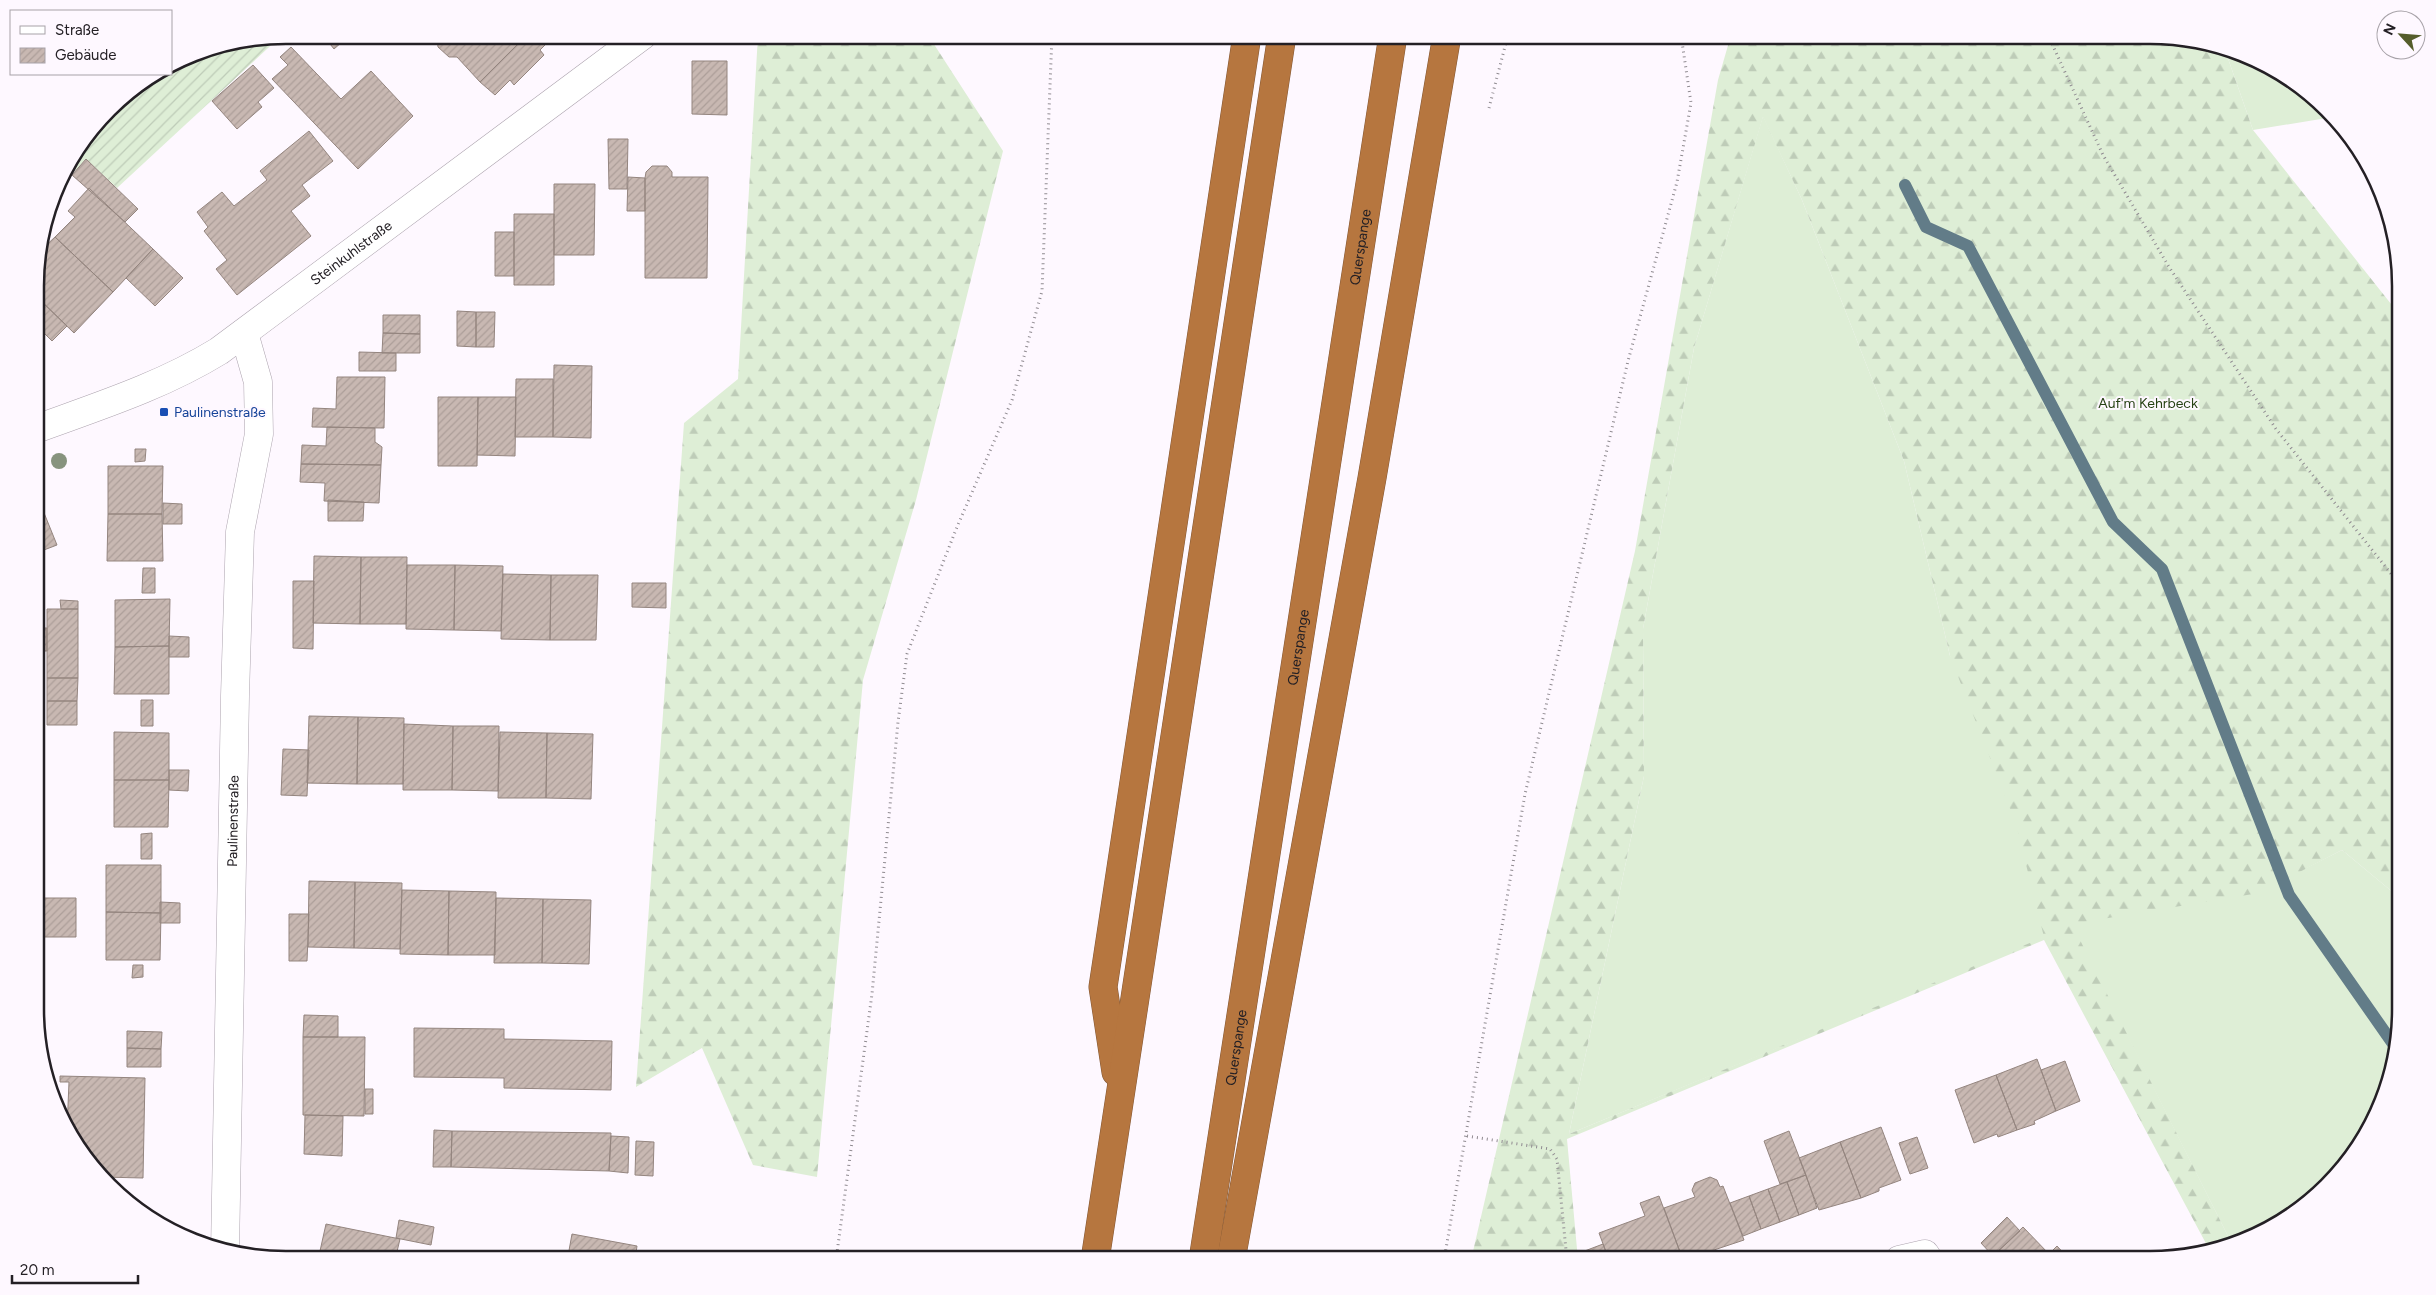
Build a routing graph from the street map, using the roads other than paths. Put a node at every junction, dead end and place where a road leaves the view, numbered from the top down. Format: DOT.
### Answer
graph roads {
  1 [pos="631,44"];
  2 [pos="1246,44"];
  3 [pos="1281,44"];
  4 [pos="1393,44"];
  5 [pos="1446,44"];
  6 [pos="244,333"];
  7 [pos="44,425"];
  8 [pos="1120,1100"];
  9 [pos="225,1244"];
  10 [pos="1096,1251"];
  11 [pos="1204,1251"];
  12 [pos="1233,1251"];
  1 -- 6 [label="street, Steinkuhlstraße"];
  2 -- 8 [label="highway"];
  3 -- 8 [label="highway"];
  4 -- 11 [label="highway, Querspange"];
  5 -- 12 [label="highway"];
  6 -- 7 [label="street, Steinkuhlstraße"];
  6 -- 9 [label="street, Paulinenstraße"];
  8 -- 10 [label="highway"];
}
